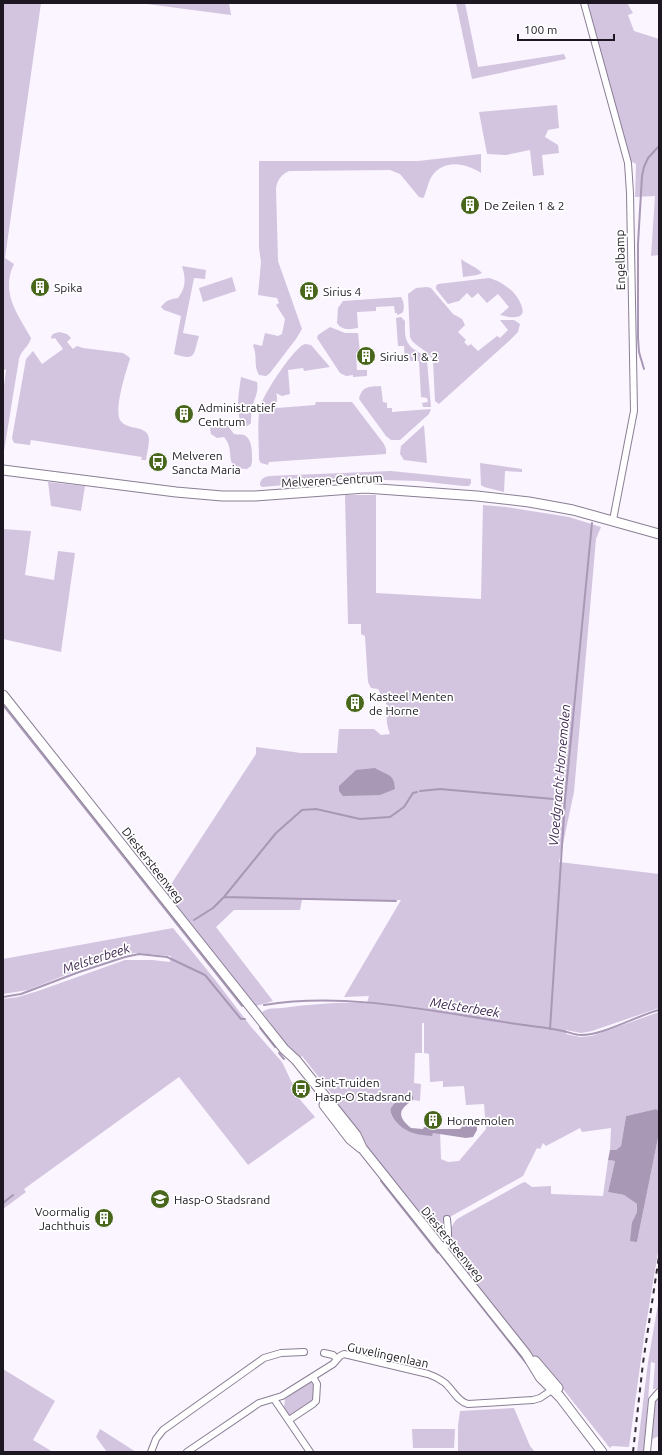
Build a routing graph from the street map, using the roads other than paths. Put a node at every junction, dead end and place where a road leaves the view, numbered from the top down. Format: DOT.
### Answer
graph roads {
  1 [pos="584,3"];
  2 [pos="3,470"];
  3 [pos="613,520"];
  4 [pos="659,534"];
  5 [pos="3,695"];
  6 [pos="447,1219"];
  7 [pos="443,1250"];
  8 [pos="304,1352"];
  9 [pos="324,1353"];
  10 [pos="338,1359"];
  11 [pos="313,1377"];
  12 [pos="555,1389"];
  13 [pos="659,1392"];
  14 [pos="274,1399"];
  15 [pos="289,1420"];
  16 [pos="151,1452"];
  17 [pos="187,1452"];
  18 [pos="310,1452"];
  19 [pos="602,1452"];
  20 [pos="609,1452"];
  21 [pos="647,1452"];
  1 -- 3 [label="street, Engelbamp"];
  2 -- 3 [label="main road, Melveren-Centrum"];
  3 -- 4 [label="main road, Melveren-Centrum"];
  5 -- 7 [label="main road, Diestersteenweg"];
  6 -- 7 [label="street"];
  7 -- 12 [label="main road, Diestersteenweg"];
  8 -- 16 [label="street"];
  9 -- 10 [label="street, Guvelingenlaan"];
  10 -- 11 [label="street"];
  10 -- 12 [label="street, Guvelingenlaan"];
  11 -- 14 [label="street"];
  11 -- 15 [label="street"];
  12 -- 19 [label="main road, Diestersteenweg"];
  12 -- 20 [label="main road, Diestersteenweg"];
  13 -- 21 [label="street"];
  14 -- 15 [label="street"];
  14 -- 17 [label="street"];
  15 -- 18 [label="street"];
}
